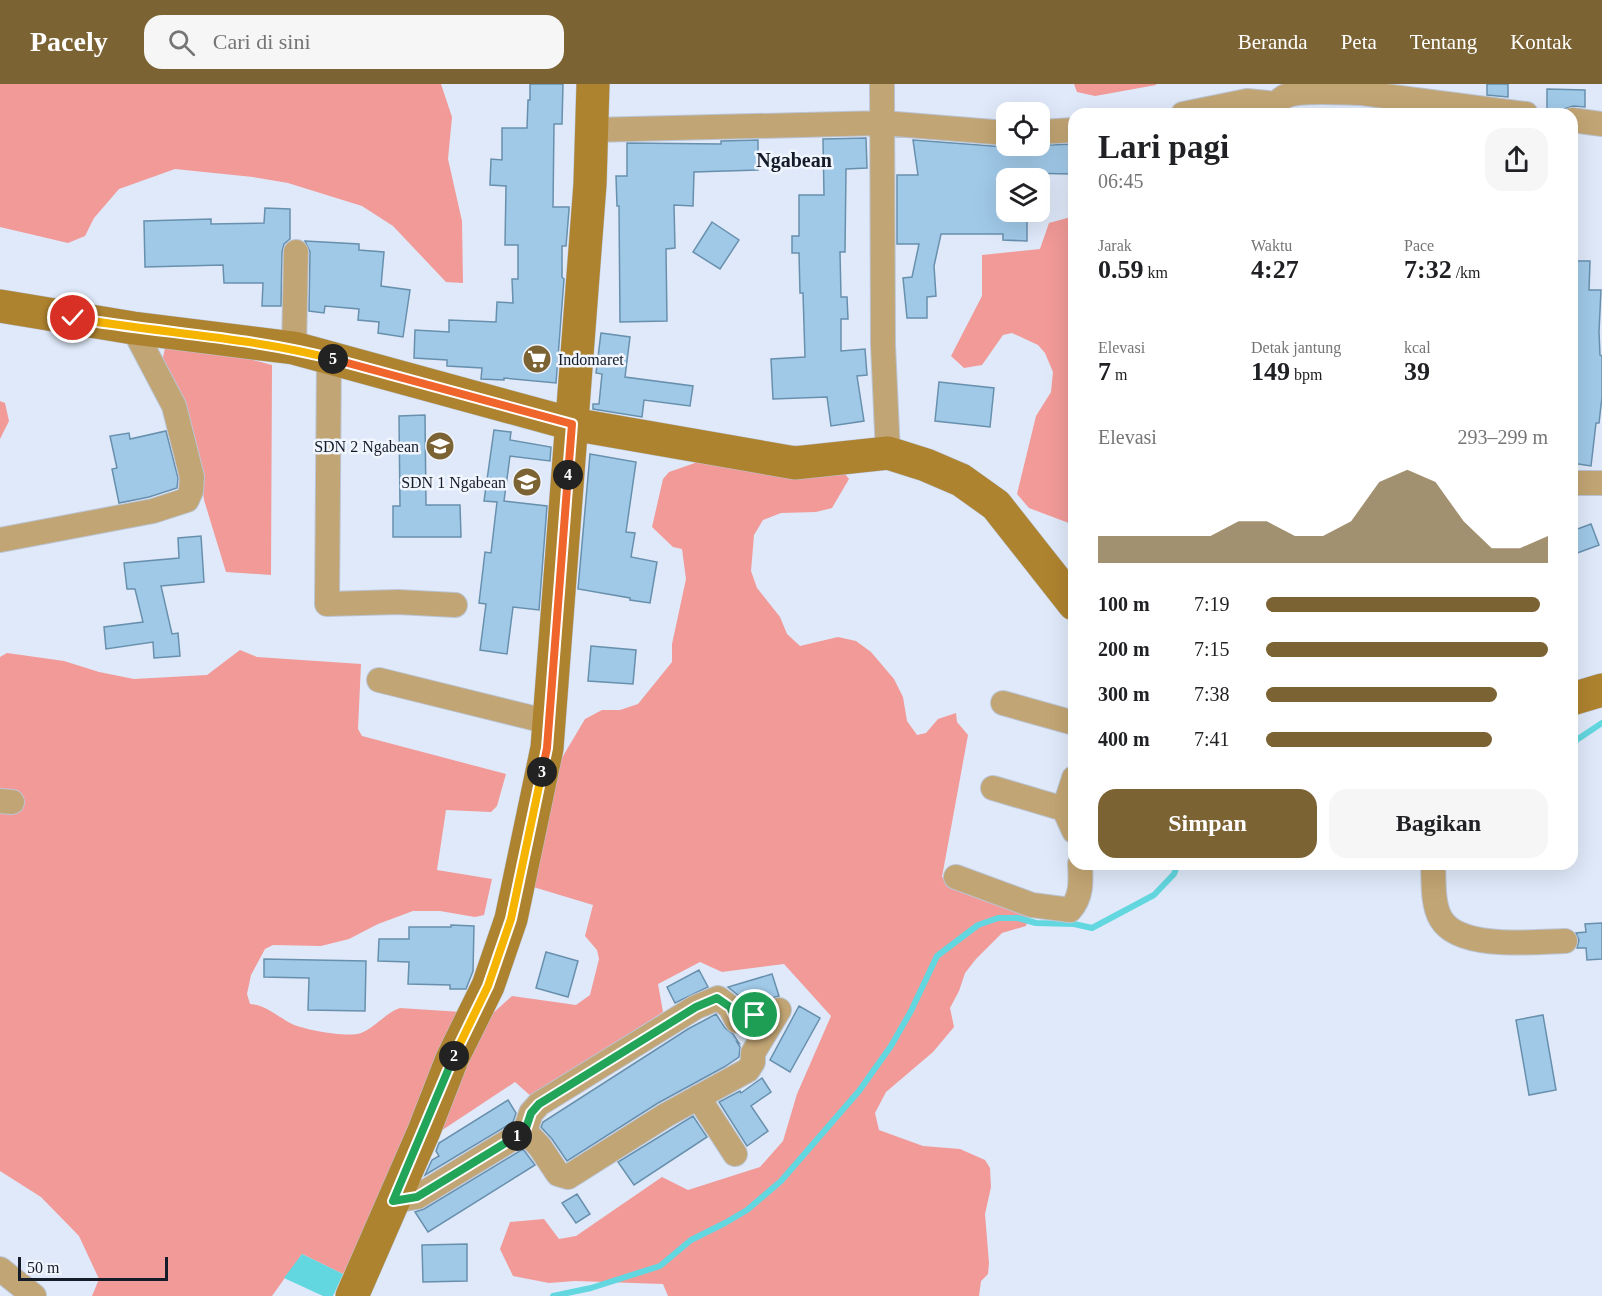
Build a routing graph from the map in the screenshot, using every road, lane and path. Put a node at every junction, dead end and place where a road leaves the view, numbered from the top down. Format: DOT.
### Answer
graph roads {
  1 [pos="593,84"];
  2 [pos="882,84"];
  3 [pos="1362,89"];
  4 [pos="1247,92"];
  5 [pos="1200,108"];
  6 [pos="1275,108"];
  7 [pos="1278,108"];
  8 [pos="1487,108"];
  9 [pos="1578,121"];
  10 [pos="883,123"];
  11 [pos="1602,124"];
  12 [pos="592,130"];
  13 [pos="1068,130"];
  14 [pos="1050,131"];
  15 [pos="996,132"];
  16 [pos="297,252"];
  17 [pos="0,306"];
  18 [pos="133,328"];
  19 [pos="294,348"];
  20 [pos="329,358"];
  21 [pos="572,424"];
  22 [pos="888,453"];
  23 [pos="1578,483"];
  24 [pos="1602,483"];
  25 [pos="0,540"];
  26 [pos="1068,596"];
  27 [pos="455,605"];
  28 [pos="379,680"];
  29 [pos="1602,690"];
  30 [pos="1578,697"];
  31 [pos="1003,703"];
  32 [pos="1068,721"];
  33 [pos="549,722"];
  34 [pos="993,788"];
  35 [pos="1068,820"];
  36 [pos="1080,870"];
  37 [pos="1434,870"];
  38 [pos="956,877"];
  39 [pos="1565,941"];
  40 [pos="737,1021"];
  41 [pos="753,1053"];
  42 [pos="698,1097"];
  43 [pos="525,1131"];
  44 [pos="735,1154"];
  45 [pos="393,1201"];
  46 [pos="0,1269"];
  47 [pos="34,1296"];
  48 [pos="351,1296"];
  1 -- 12 [label="street"];
  2 -- 10 [label="street"];
  3 -- 7 [label="street"];
  3 -- 8 [label="street"];
  4 -- 5 [label="street"];
  4 -- 6 [label="street"];
  9 -- 11 [label="street"];
  10 -- 12 [label="street"];
  10 -- 15 [label="street"];
  10 -- 22 [label="street"];
  12 -- 21 [label="street"];
  13 -- 14 [label="street"];
  16 -- 19 [label="street"];
  17 -- 18 [label="street"];
  18 -- 19 [label="street"];
  18 -- 25 [label="street"];
  19 -- 20 [label="street"];
  20 -- 21 [label="street"];
  20 -- 27 [label="street"];
  21 -- 22 [label="street"];
  21 -- 33 [label="street"];
  22 -- 26 [label="street"];
  23 -- 24 [label="street"];
  28 -- 33 [label="street"];
  29 -- 30 [label="street"];
  31 -- 32 [label="street"];
  33 -- 45 [label="street"];
  34 -- 35 [label="street"];
  36 -- 38 [label="street"];
  37 -- 39 [label="street"];
  40 -- 41 [label="street"];
  40 -- 41 [label="street"];
  40 -- 43 [label="street"];
  41 -- 42 [label="street"];
  42 -- 43 [label="street"];
  42 -- 44 [label="street"];
  43 -- 45 [label="street"];
  45 -- 48 [label="street"];
  46 -- 47 [label="street"];
}
